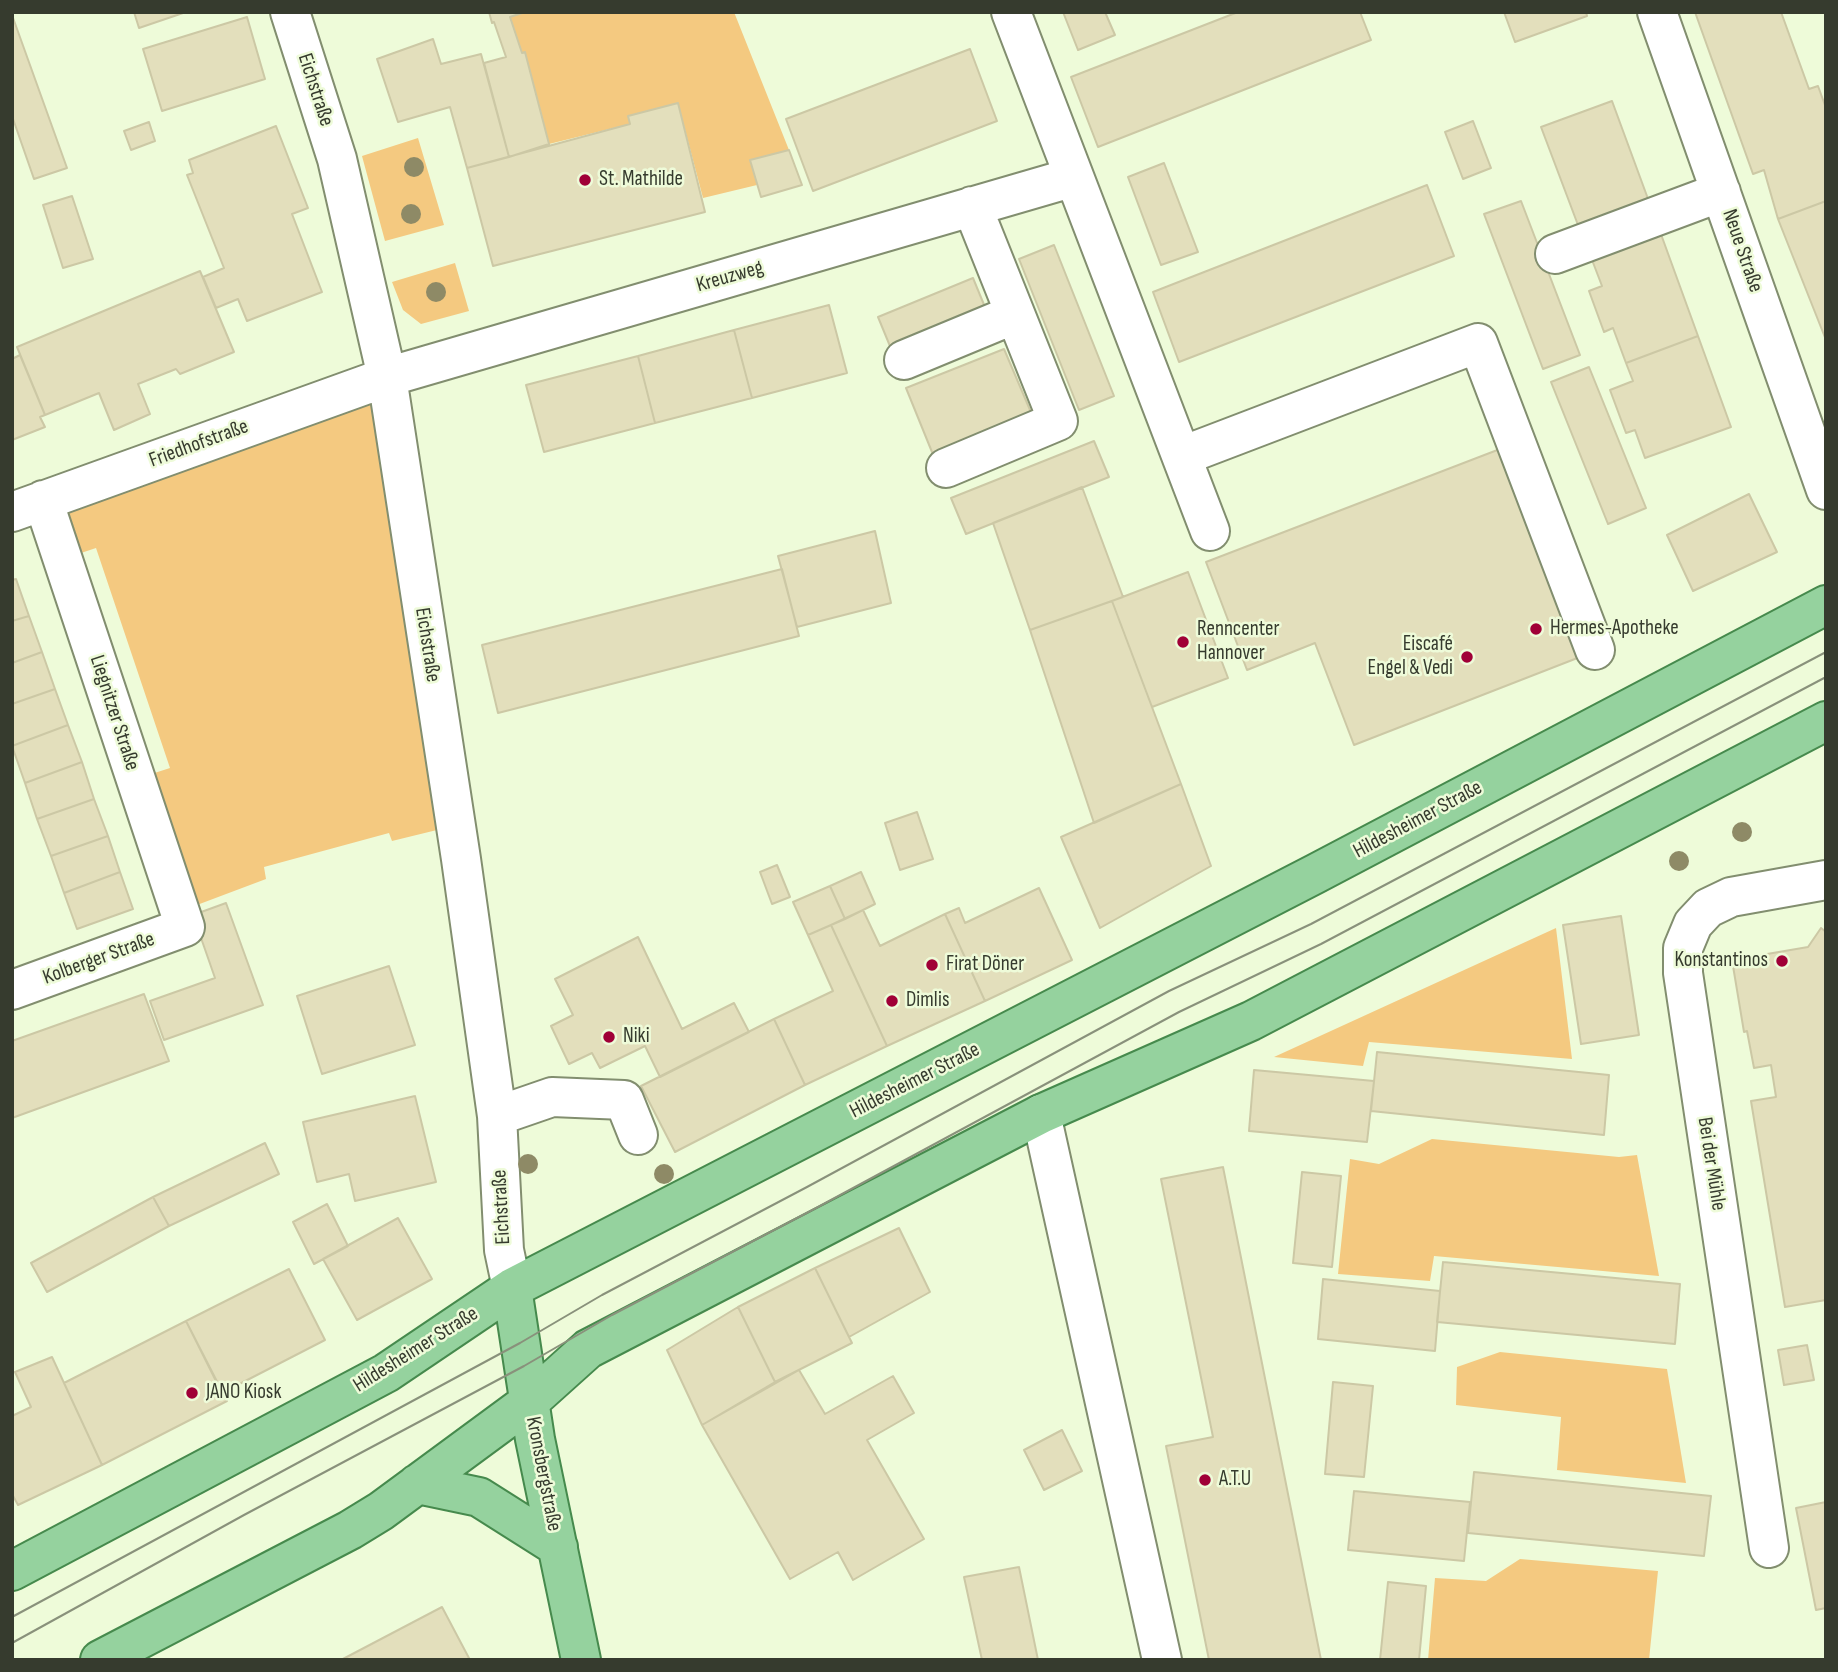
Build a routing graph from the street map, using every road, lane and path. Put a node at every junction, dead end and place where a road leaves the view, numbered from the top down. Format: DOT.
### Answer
graph roads {
  1 [pos="290,12"];
  2 [pos="1011,12"];
  3 [pos="1657,12"];
  4 [pos="1074,177"];
  5 [pos="1721,192"];
  6 [pos="972,206"];
  7 [pos="1555,254"];
  8 [pos="1015,314"];
  9 [pos="904,360"];
  10 [pos="387,377"];
  11 [pos="1182,456"];
  12 [pos="946,468"];
  13 [pos="1826,490"];
  14 [pos="27,506"];
  15 [pos="1210,531"];
  16 [pos="1826,605"];
  17 [pos="1595,650"];
  18 [pos="1826,721"];
  19 [pos="1826,880"];
  20 [pos="185,927"];
  21 [pos="12,990"];
  22 [pos="1041,1114"];
  23 [pos="497,1116"];
  24 [pos="638,1135"];
  25 [pos="512,1288"];
  26 [pos="529,1402"];
  27 [pos="417,1484"];
  28 [pos="558,1547"];
  29 [pos="1769,1548"];
  30 [pos="12,1571"];
  31 [pos="100,1660"];
  32 [pos="581,1660"];
  33 [pos="1161,1660"];
  1 -- 10 [label="street, Eichstraße"];
  2 -- 4 [label="street"];
  3 -- 5 [label="street, Neue Straße"];
  4 -- 6 [label="street, Kreuzweg"];
  4 -- 11 [label="street"];
  5 -- 7 [label="street"];
  5 -- 13 [label="street, Neue Straße"];
  6 -- 8 [label="street"];
  6 -- 10 [label="street, Kreuzweg"];
  8 -- 9 [label="street"];
  8 -- 12 [label="street"];
  10 -- 14 [label="street, Friedhofstraße"];
  10 -- 23 [label="street, Eichstraße"];
  11 -- 15 [label="street"];
  11 -- 17 [label="street"];
  14 -- 20 [label="street, Liegnitzer Straße"];
  16 -- 25 [label="main road, Hildesheimer Straße"];
  18 -- 22 [label="main road"];
  19 -- 29 [label="street, Bei der Mühle"];
  20 -- 21 [label="street, Kolberger Straße"];
  22 -- 26 [label="main road"];
  22 -- 33 [label="street"];
  23 -- 24 [label="street"];
  23 -- 25 [label="street, Eichstraße"];
  25 -- 26 [label="main road, Kronsbergstraße"];
  25 -- 30 [label="main road, Hildesheimer Straße"];
  26 -- 27 [label="main road"];
  26 -- 28 [label="main road, Kronsbergstraße"];
  27 -- 28 [label="main road"];
  27 -- 31 [label="main road"];
  28 -- 32 [label="main road, Kronsbergstraße"];
}
